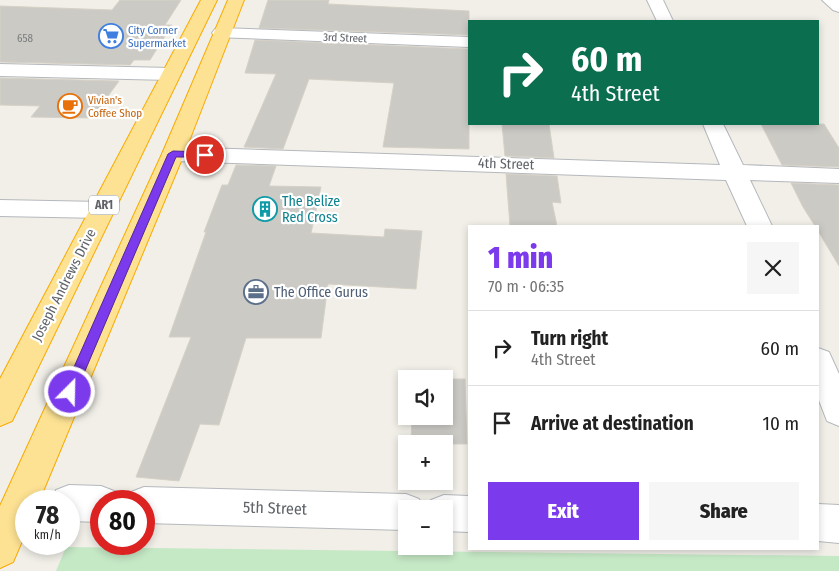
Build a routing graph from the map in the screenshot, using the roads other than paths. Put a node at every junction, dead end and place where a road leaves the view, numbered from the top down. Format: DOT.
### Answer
graph roads {
  1 [pos="209,0"];
  2 [pos="236,0"];
  3 [pos="655,0"];
  4 [pos="830,0"];
  5 [pos="839,7"];
  6 [pos="665,20"];
  7 [pos="221,33"];
  8 [pos="468,42"];
  9 [pos="0,70"];
  10 [pos="170,74"];
  11 [pos="713,125"];
  12 [pos="173,154"];
  13 [pos="735,171"];
  14 [pos="839,176"];
  15 [pos="0,208"];
  16 [pos="102,210"];
  17 [pos="759,225"];
  18 [pos="819,363"];
  19 [pos="0,411"];
  20 [pos="839,411"];
  21 [pos="29,490"];
  22 [pos="155,505"];
  23 [pos="398,512"];
  24 [pos="453,513"];
  25 [pos="468,514"];
  26 [pos="15,519"];
  27 [pos="819,523"];
  28 [pos="839,524"];
  29 [pos="0,549"];
  1 -- 10 [label="highway, Joseph Andrews Drive / AR1"];
  2 -- 7 [label="highway"];
  3 -- 6 [label="street"];
  4 -- 5 [label="street"];
  7 -- 8 [label="street, 3rd Street"];
  7 -- 12 [label="highway"];
  9 -- 10 [label="street"];
  10 -- 16 [label="highway, Joseph Andrews Drive / AR1"];
  11 -- 13 [label="street"];
  12 -- 13 [label="street, 4th Street"];
  12 -- 21 [label="highway"];
  13 -- 14 [label="street, 4th Street"];
  13 -- 17 [label="street"];
  15 -- 16 [label="street"];
  16 -- 19 [label="highway, Joseph Andrews Drive / AR1"];
  18 -- 20 [label="street"];
  22 -- 23 [label="street, 5th Street"];
  24 -- 25 [label="street"];
  26 -- 29 [label="highway"];
  27 -- 28 [label="street"];
}
